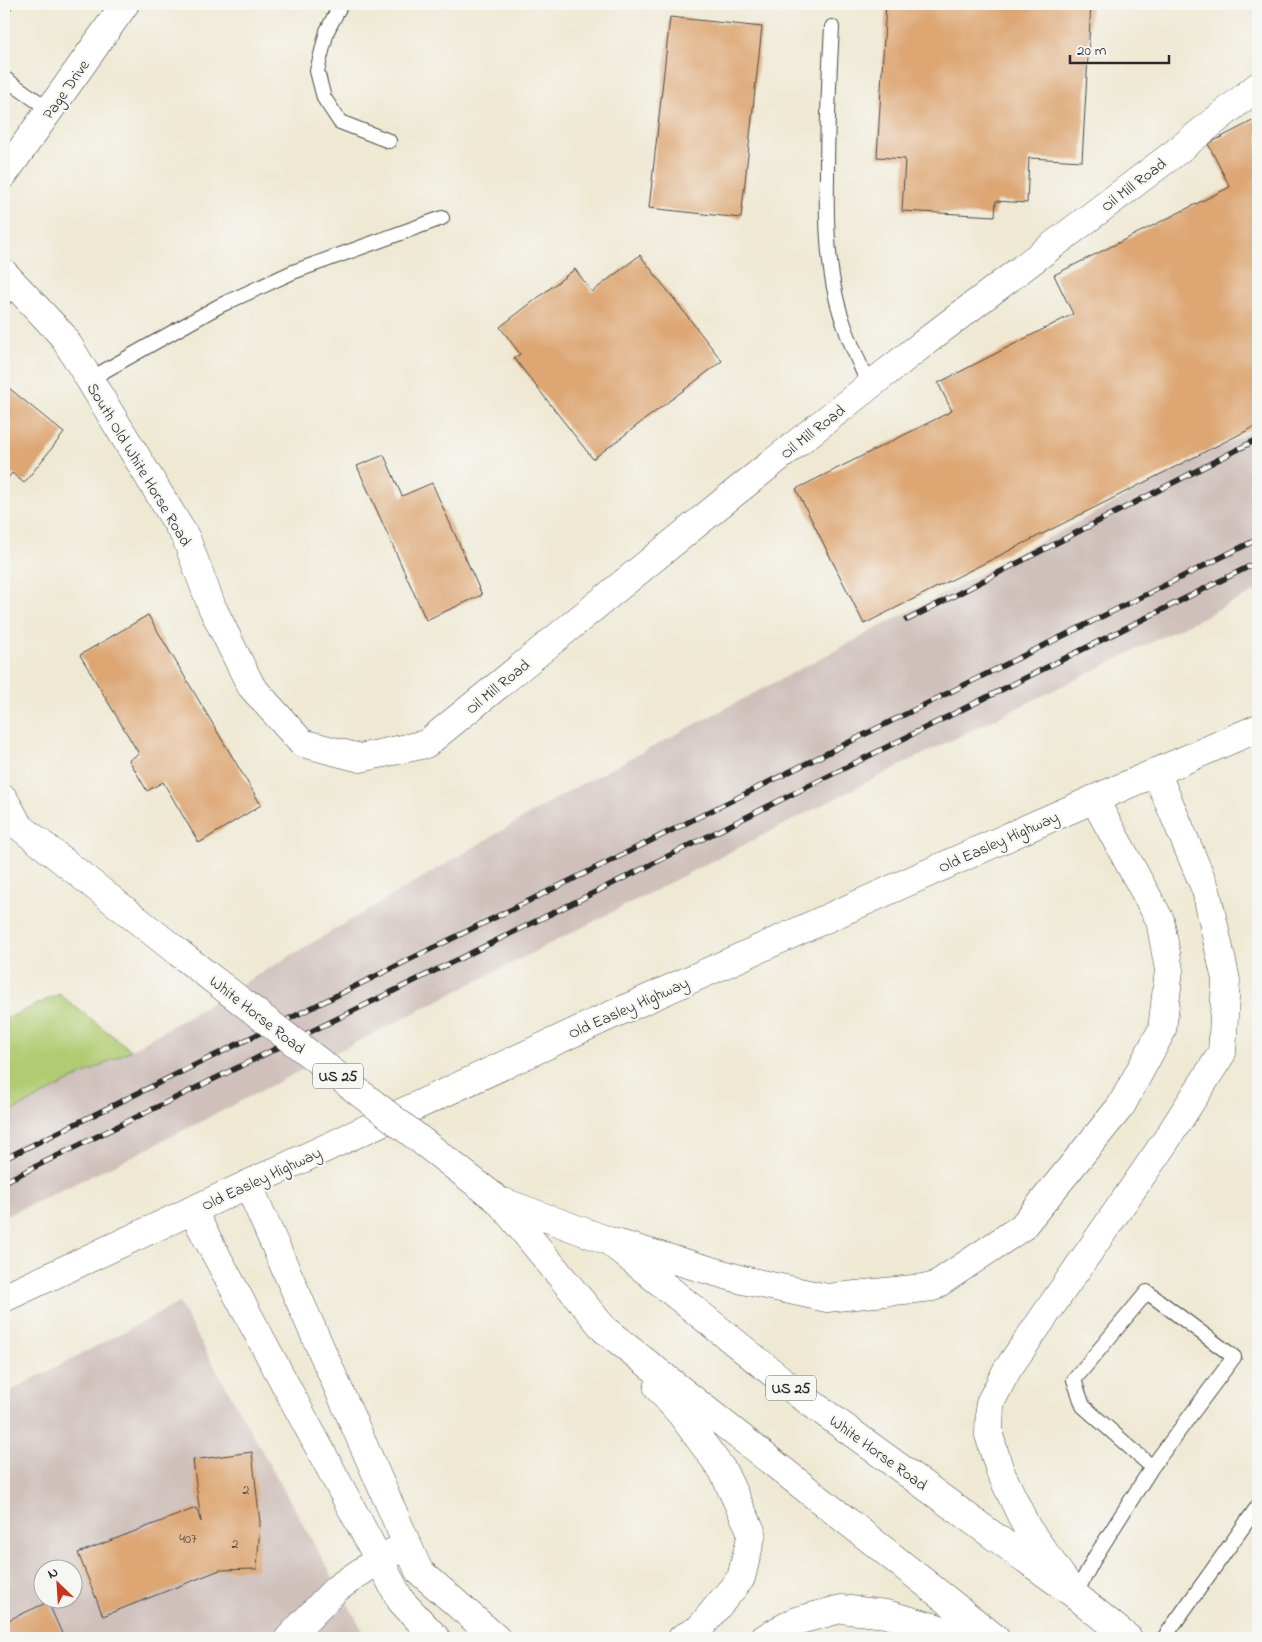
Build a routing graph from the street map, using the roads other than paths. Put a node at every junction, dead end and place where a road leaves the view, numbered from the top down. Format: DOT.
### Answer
graph roads {
  1 [pos="125,4"];
  2 [pos="341,4"];
  3 [pos="832,28"];
  4 [pos="4,78"];
  5 [pos="1258,86"];
  6 [pos="50,110"];
  7 [pos="389,142"];
  8 [pos="4,174"];
  9 [pos="442,218"];
  10 [pos="7,285"];
  11 [pos="90,379"];
  12 [pos="869,386"];
  13 [pos="1258,728"];
  14 [pos="360,758"];
  15 [pos="1156,772"];
  16 [pos="4,799"];
  17 [pos="1094,799"];
  18 [pos="11,824"];
  19 [pos="248,1184"];
  20 [pos="498,1200"];
  21 [pos="192,1210"];
  22 [pos="609,1242"];
  23 [pos="4,1298"];
  24 [pos="604,1330"];
  25 [pos="1152,1467"];
  26 [pos="1258,1506"];
  27 [pos="407,1545"];
  28 [pos="378,1560"];
  29 [pos="1075,1595"];
  30 [pos="289,1638"];
  31 [pos="436,1638"];
  32 [pos="496,1638"];
  33 [pos="682,1638"];
  34 [pos="765,1638"];
  35 [pos="960,1638"];
  36 [pos="994,1638"];
  37 [pos="1128,1638"];
  38 [pos="1164,1638"];
  1 -- 6 [label="main road, Page Drive"];
  2 -- 7 [label="lane"];
  3 -- 12 [label="lane"];
  4 -- 6 [label="lane"];
  5 -- 12 [label="main road, Oil Mill Road"];
  6 -- 8 [label="main road, Page Drive"];
  9 -- 11 [label="lane"];
  10 -- 11 [label="main road, South Old White Horse Road"];
  11 -- 14 [label="main road, South Old White Horse Road"];
  12 -- 14 [label="main road, Oil Mill Road"];
  13 -- 15 [label="main road, Old Easley Highway"];
  15 -- 17 [label="main road, Old Easley Highway"];
  15 -- 29 [label="main road"];
  16 -- 18 [label="main road, White Horse Road / US 25"];
  17 -- 19 [label="main road, Old Easley Highway"];
  17 -- 22 [label="main road"];
  18 -- 20 [label="main road, White Horse Road / US 25, bridge"];
  19 -- 21 [label="main road, Old Easley Highway"];
  19 -- 27 [label="main road"];
  20 -- 22 [label="main road, White Horse Road / US 25"];
  20 -- 24 [label="main road, White Horse Road / US 25"];
  21 -- 23 [label="main road, Old Easley Highway"];
  21 -- 28 [label="main road"];
  22 -- 29 [label="main road, White Horse Road / US 25"];
  24 -- 33 [label="main road"];
  24 -- 36 [label="main road, White Horse Road / US 25"];
  25 -- 25 [label="lane"];
  25 -- 29 [label="lane"];
  26 -- 38 [label="lane"];
  27 -- 28 [label="main road"];
  27 -- 32 [label="main road"];
  28 -- 30 [label="main road"];
  28 -- 31 [label="main road"];
  29 -- 37 [label="main road, White Horse Road / US 25"];
  34 -- 35 [label="main road"];
}
